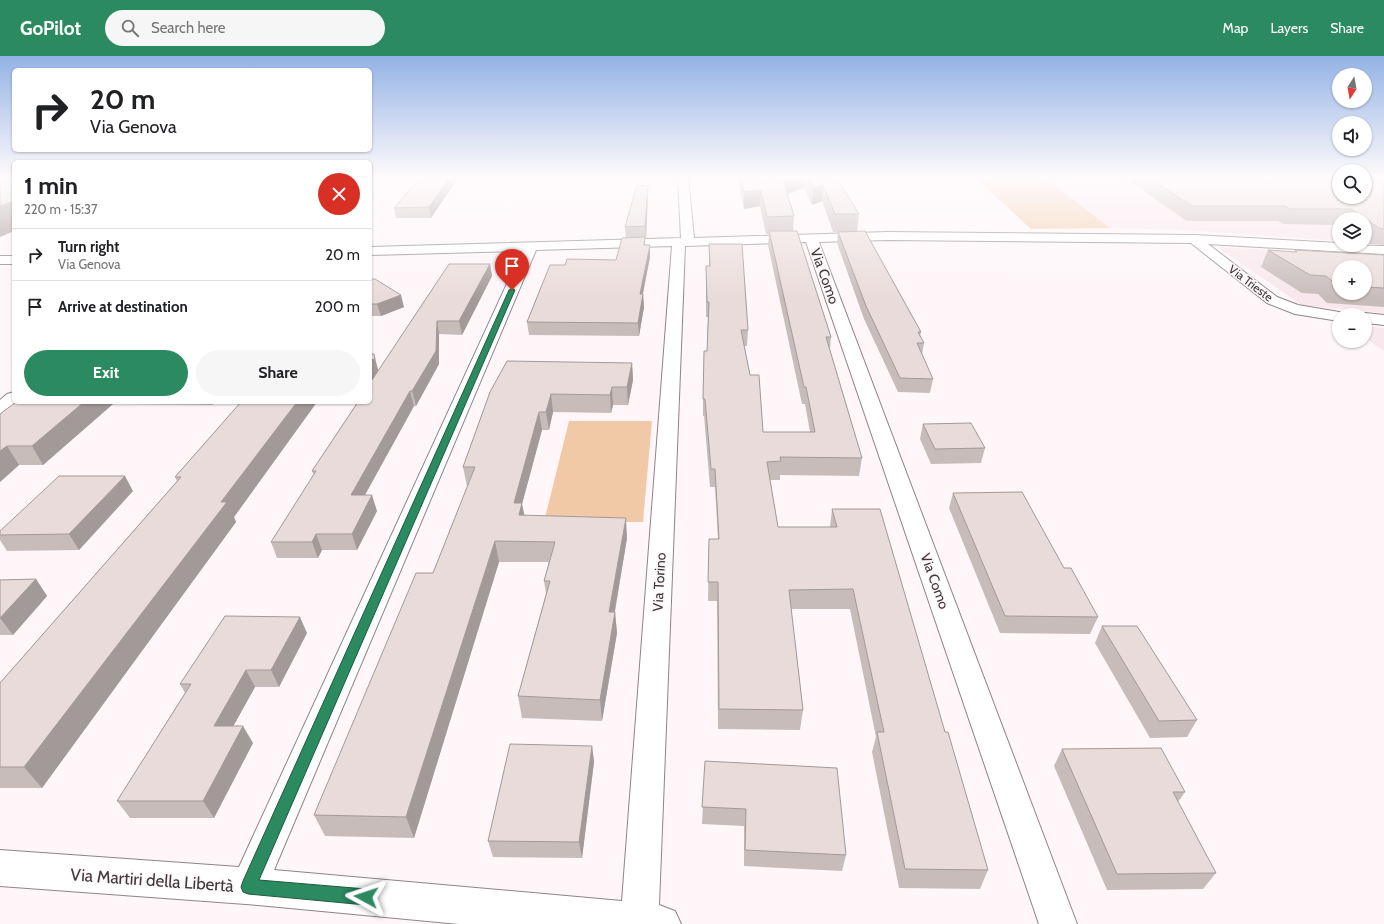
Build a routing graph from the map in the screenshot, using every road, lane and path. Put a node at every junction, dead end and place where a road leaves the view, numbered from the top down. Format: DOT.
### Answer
graph roads {
  1 [pos="683,219"];
  2 [pos="811,238"];
  3 [pos="1194,238"];
  4 [pos="683,243"];
  5 [pos="531,246"];
  6 [pos="1384,250"];
  7 [pos="372,251"];
  8 [pos="1332,315"];
  9 [pos="1372,319"];
  10 [pos="1384,320"];
  11 [pos="12,400"];
  12 [pos="0,409"];
  13 [pos="0,868"];
  14 [pos="248,887"];
  15 [pos="650,923"];
  16 [pos="1058,924"];
  1 -- 4 [label="street, Via Torino"];
  2 -- 3 [label="street"];
  2 -- 4 [label="street"];
  2 -- 16 [label="street, Via Como"];
  3 -- 6 [label="street"];
  3 -- 8 [label="street, Via Trieste"];
  4 -- 5 [label="street"];
  4 -- 15 [label="street, Via Torino"];
  5 -- 7 [label="street"];
  5 -- 14 [label="street"];
  9 -- 10 [label="street"];
  11 -- 12 [label="street"];
  13 -- 14 [label="street, Via Martiri della Libertà"];
  14 -- 15 [label="street, Via Martiri della Libertà"];
}
